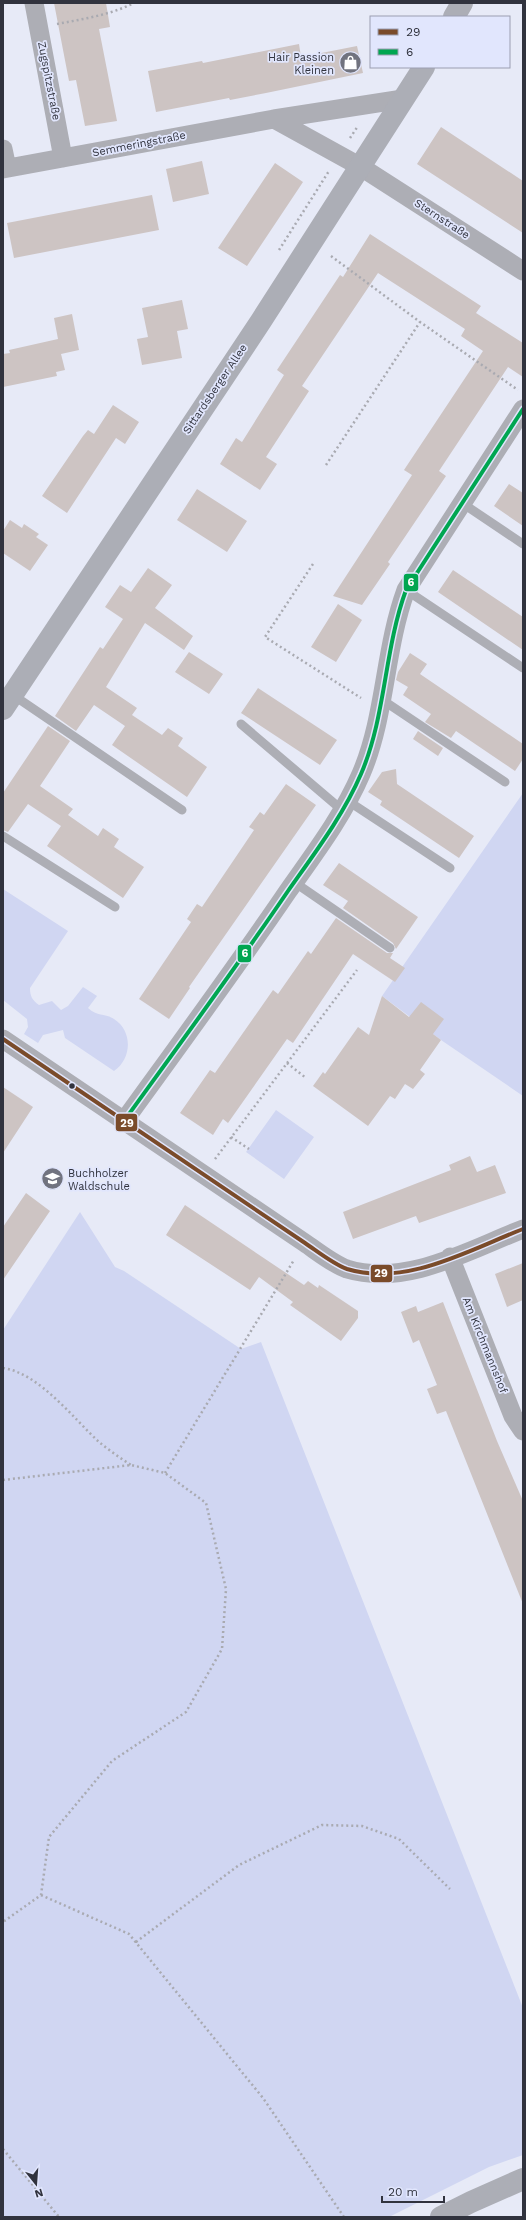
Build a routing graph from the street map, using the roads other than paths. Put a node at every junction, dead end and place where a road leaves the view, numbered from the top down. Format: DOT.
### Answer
graph roads {
  1 [pos="34,3"];
  2 [pos="462,3"];
  3 [pos="455,16"];
  4 [pos="423,68"];
  5 [pos="403,99"];
  6 [pos="274,119"];
  7 [pos="3,149"];
  8 [pos="64,158"];
  9 [pos="361,167"];
  10 [pos="5,168"];
  11 [pos="523,271"];
  12 [pos="522,412"];
  13 [pos="462,503"];
  14 [pos="523,544"];
  15 [pos="406,590"];
  16 [pos="523,668"];
  17 [pos="8,702"];
  18 [pos="380,704"];
  19 [pos="241,724"];
  20 [pos="505,782"];
  21 [pos="345,806"];
  22 [pos="182,810"];
  23 [pos="3,836"];
  24 [pos="450,868"];
  25 [pos="294,882"];
  26 [pos="115,908"];
  27 [pos="390,948"];
  28 [pos="3,1039"];
  29 [pos="124,1121"];
  30 [pos="523,1229"];
  31 [pos="450,1257"];
  32 [pos="523,1431"];
  33 [pos="523,2179"];
  34 [pos="441,2217"];
  1 -- 8 [label="street, Zugspitzstraße"];
  2 -- 3 [label="main road"];
  4 -- 5 [label="main road, Sittardsberger Allee"];
  5 -- 6 [label="street, Semmeringstraße"];
  5 -- 9 [label="main road, Sittardsberger Allee"];
  6 -- 8 [label="street, Semmeringstraße"];
  6 -- 9 [label="street"];
  7 -- 10 [label="street"];
  8 -- 10 [label="street, Semmeringstraße"];
  9 -- 11 [label="street, Sternstraße"];
  9 -- 17 [label="main road, Sittardsberger Allee"];
  12 -- 13 [label="street"];
  13 -- 14 [label="lane"];
  13 -- 15 [label="street"];
  15 -- 16 [label="lane"];
  15 -- 18 [label="street"];
  17 -- 22 [label="lane"];
  18 -- 20 [label="lane"];
  18 -- 21 [label="street"];
  19 -- 21 [label="lane"];
  21 -- 24 [label="lane"];
  21 -- 25 [label="street"];
  23 -- 26 [label="lane"];
  25 -- 27 [label="lane"];
  25 -- 29 [label="street"];
  28 -- 29 [label="street"];
  29 -- 31 [label="street"];
  30 -- 31 [label="street"];
  31 -- 32 [label="street, Am Kirchmannshof"];
  33 -- 34 [label="main road"];
}
